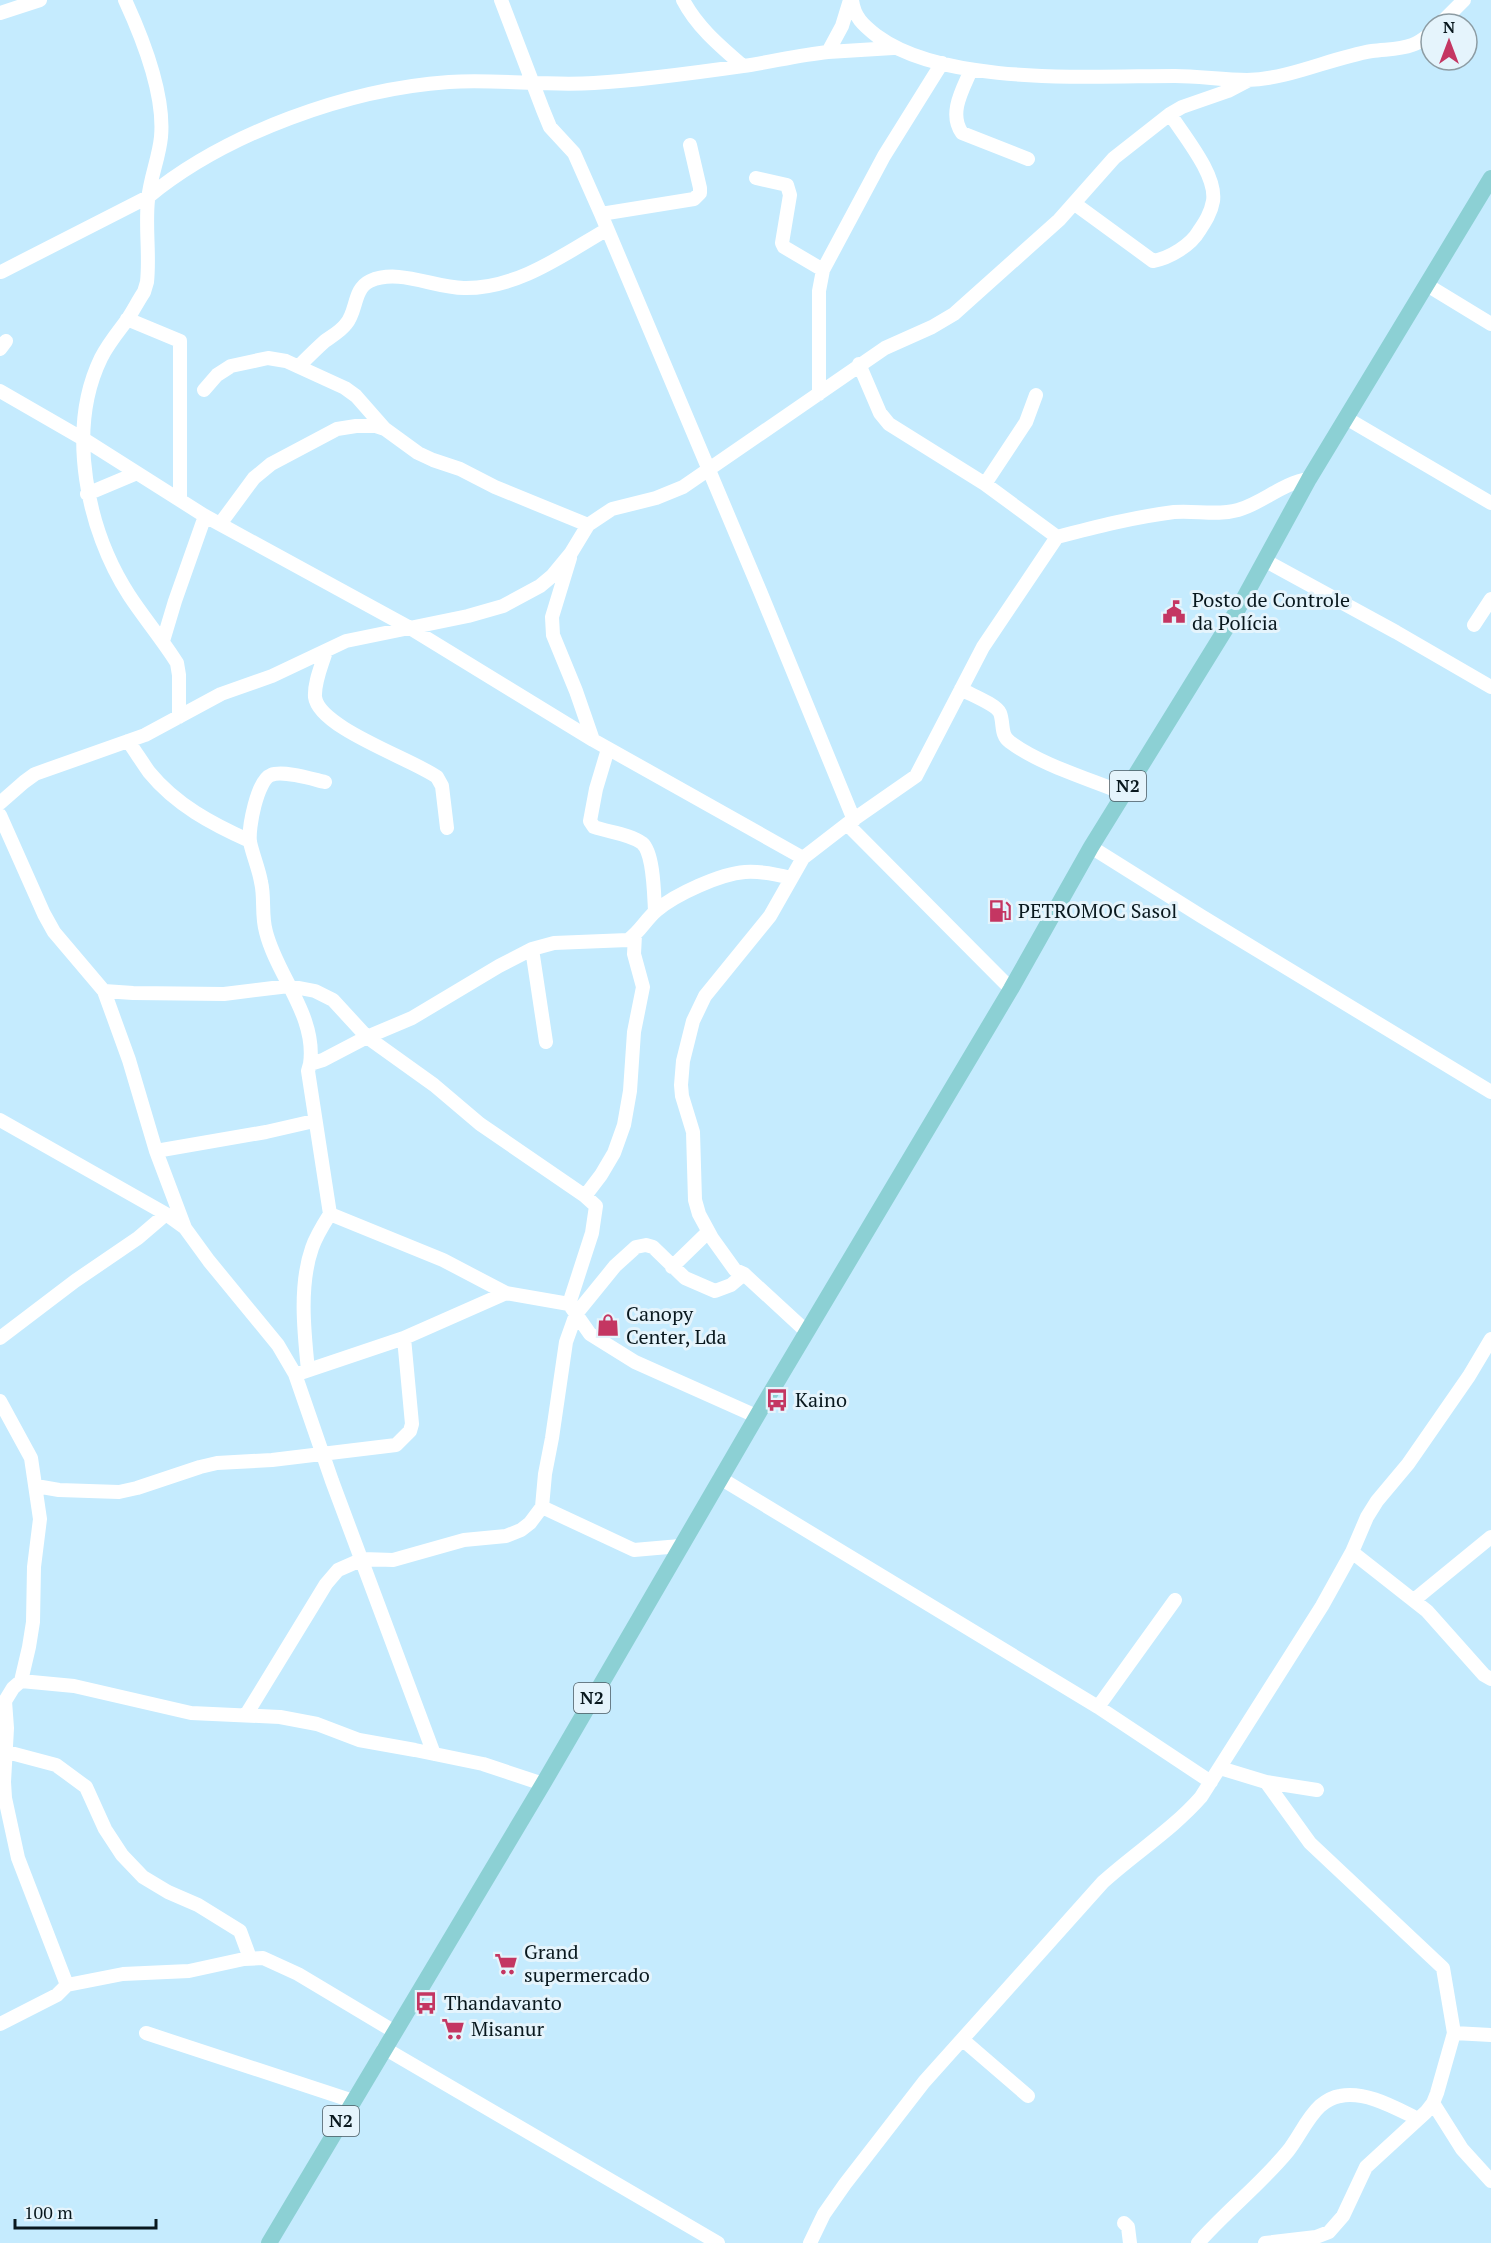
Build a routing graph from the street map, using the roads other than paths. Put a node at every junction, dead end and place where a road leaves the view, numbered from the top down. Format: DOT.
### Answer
graph roads {
  1 [pos="40,0"];
  2 [pos="125,0"];
  3 [pos="501,0"];
  4 [pos="684,0"];
  5 [pos="851,0"];
  6 [pos="1464,0"];
  7 [pos="1452,12"];
  8 [pos="0,13"];
  9 [pos="1419,41"];
  10 [pos="893,48"];
  11 [pos="828,52"];
  12 [pos="942,63"];
  13 [pos="742,66"];
  14 [pos="971,70"];
  15 [pos="1249,80"];
  16 [pos="532,84"];
  17 [pos="1170,114"];
  18 [pos="690,145"];
  19 [pos="1029,159"];
  20 [pos="756,178"];
  21 [pos="1491,178"];
  22 [pos="148,197"];
  23 [pos="1075,204"];
  24 [pos="601,214"];
  25 [pos="606,230"];
  26 [pos="823,270"];
  27 [pos="1,272"];
  28 [pos="1427,285"];
  29 [pos="127,319"];
  30 [pos="1491,324"];
  31 [pos="859,364"];
  32 [pos="298,366"];
  33 [pos="204,390"];
  34 [pos="0,391"];
  35 [pos="819,394"];
  36 [pos="1036,395"];
  37 [pos="1346,418"];
  38 [pos="385,429"];
  39 [pos="84,440"];
  40 [pos="709,471"];
  41 [pos="137,473"];
  42 [pos="1309,479"];
  43 [pos="985,484"];
  44 [pos="87,494"];
  45 [pos="180,498"];
  46 [pos="1491,503"];
  47 [pos="205,516"];
  48 [pos="220,524"];
  49 [pos="588,525"];
  50 [pos="1056,537"];
  51 [pos="571,553"];
  52 [pos="1264,560"];
  53 [pos="1491,599"];
  54 [pos="1474,625"];
  55 [pos="410,628"];
  56 [pos="163,641"];
  57 [pos="326,651"];
  58 [pos="1491,687"];
  59 [pos="961,689"];
  60 [pos="180,717"];
  61 [pos="593,740"];
  62 [pos="128,741"];
  63 [pos="608,749"];
  64 [pos="325,782"];
  65 [pos="1124,793"];
  66 [pos="0,803"];
  67 [pos="0,815"];
  68 [pos="850,822"];
  69 [pos="447,828"];
  70 [pos="250,841"];
  71 [pos="1091,847"];
  72 [pos="803,858"];
  73 [pos="791,878"];
  74 [pos="655,911"];
  75 [pos="635,935"];
  76 [pos="532,949"];
  77 [pos="289,986"];
  78 [pos="1011,988"];
  79 [pos="104,991"];
  80 [pos="367,1037"];
  81 [pos="546,1042"];
  82 [pos="310,1064"];
  83 [pos="1491,1092"];
  84 [pos="0,1120"];
  85 [pos="314,1121"];
  86 [pos="156,1151"];
  87 [pos="585,1196"];
  88 [pos="166,1214"];
  89 [pos="330,1214"];
  90 [pos="185,1228"];
  91 [pos="708,1232"];
  92 [pos="672,1267"];
  93 [pos="744,1274"];
  94 [pos="506,1293"];
  95 [pos="573,1309"];
  96 [pos="807,1332"];
  97 [pos="0,1338"];
  98 [pos="404,1338"];
  99 [pos="1491,1340"];
  100 [pos="301,1372"];
  101 [pos="0,1401"];
  102 [pos="756,1416"];
  103 [pos="323,1453"];
  104 [pos="720,1478"];
  105 [pos="36,1486"];
  106 [pos="542,1507"];
  107 [pos="1491,1538"];
  108 [pos="680,1546"];
  109 [pos="1352,1552"];
  110 [pos="363,1559"];
  111 [pos="1175,1599"];
  112 [pos="1414,1600"];
  113 [pos="1490,1681"];
  114 [pos="21,1682"];
  115 [pos="2,1700"];
  116 [pos="1098,1707"];
  117 [pos="246,1715"];
  118 [pos="7,1752"];
  119 [pos="434,1754"];
  120 [pos="1220,1768"];
  121 [pos="1211,1782"];
  122 [pos="1266,1782"];
  123 [pos="543,1784"];
  124 [pos="1317,1790"];
  125 [pos="250,1958"];
  126 [pos="67,1985"];
  127 [pos="0,2024"];
  128 [pos="394,2032"];
  129 [pos="146,2033"];
  130 [pos="1454,2033"];
  131 [pos="1491,2035"];
  132 [pos="963,2040"];
  133 [pos="384,2048"];
  134 [pos="1028,2096"];
  135 [pos="353,2102"];
  136 [pos="1433,2103"];
  137 [pos="1418,2119"];
  138 [pos="1491,2181"];
  139 [pos="1124,2223"];
  140 [pos="1318,2240"];
  141 [pos="269,2243"];
  142 [pos="718,2243"];
  143 [pos="810,2243"];
  144 [pos="1130,2243"];
  145 [pos="1198,2243"];
  146 [pos="1265,2243"];
  1 -- 8 [label="street"];
  2 -- 22 [label="street"];
  3 -- 16 [label="street"];
  4 -- 13 [label="street"];
  5 -- 10 [label="street"];
  5 -- 11 [label="street"];
  6 -- 7 [label="street"];
  9 -- 15 [label="street"];
  10 -- 11 [label="street"];
  10 -- 12 [label="street"];
  11 -- 13 [label="street"];
  12 -- 14 [label="street"];
  12 -- 26 [label="street"];
  13 -- 16 [label="street"];
  14 -- 15 [label="street"];
  14 -- 19 [label="street"];
  15 -- 17 [label="street"];
  16 -- 22 [label="street"];
  16 -- 24 [label="street"];
  17 -- 23 [label="street"];
  17 -- 23 [label="street"];
  18 -- 24 [label="street"];
  20 -- 26 [label="street"];
  21 -- 28 [label="main road, N2"];
  22 -- 27 [label="street"];
  22 -- 29 [label="street"];
  23 -- 31 [label="street"];
  24 -- 25 [label="street"];
  25 -- 32 [label="street"];
  25 -- 40 [label="street"];
  26 -- 35 [label="street"];
  28 -- 30 [label="street"];
  28 -- 37 [label="main road, N2"];
  29 -- 39 [label="street"];
  29 -- 45 [label="street"];
  31 -- 35 [label="street"];
  31 -- 43 [label="street"];
  32 -- 33 [label="street"];
  32 -- 38 [label="street"];
  34 -- 39 [label="street"];
  35 -- 40 [label="street"];
  36 -- 43 [label="street"];
  37 -- 42 [label="main road, N2"];
  37 -- 46 [label="street"];
  38 -- 48 [label="street"];
  38 -- 49 [label="street"];
  39 -- 41 [label="street"];
  39 -- 44 [label="street"];
  40 -- 49 [label="street"];
  40 -- 68 [label="street"];
  41 -- 44 [label="street"];
  41 -- 45 [label="street"];
  42 -- 50 [label="street"];
  42 -- 52 [label="main road, N2"];
  43 -- 50 [label="street"];
  44 -- 56 [label="street"];
  45 -- 47 [label="street"];
  47 -- 48 [label="street"];
  47 -- 56 [label="street"];
  48 -- 55 [label="street"];
  49 -- 51 [label="street"];
  50 -- 59 [label="street"];
  51 -- 55 [label="street"];
  51 -- 61 [label="street"];
  52 -- 58 [label="street"];
  52 -- 65 [label="main road, N2"];
  53 -- 54 [label="street"];
  55 -- 57 [label="street"];
  55 -- 61 [label="street"];
  56 -- 60 [label="street"];
  57 -- 60 [label="street"];
  57 -- 69 [label="street"];
  59 -- 65 [label="street"];
  59 -- 68 [label="street"];
  60 -- 62 [label="street"];
  61 -- 63 [label="street"];
  62 -- 66 [label="street"];
  62 -- 70 [label="street"];
  63 -- 72 [label="street"];
  63 -- 74 [label="street"];
  64 -- 70 [label="street"];
  65 -- 71 [label="main road, N2"];
  67 -- 79 [label="street"];
  68 -- 72 [label="street"];
  68 -- 78 [label="street"];
  70 -- 77 [label="street"];
  71 -- 78 [label="main road, N2"];
  71 -- 83 [label="street"];
  72 -- 73 [label="street"];
  73 -- 74 [label="street"];
  73 -- 91 [label="street"];
  74 -- 75 [label="street"];
  75 -- 76 [label="street"];
  75 -- 87 [label="street"];
  76 -- 80 [label="street"];
  76 -- 81 [label="street"];
  77 -- 79 [label="street"];
  77 -- 80 [label="street"];
  77 -- 82 [label="street"];
  78 -- 96 [label="main road, N2"];
  79 -- 86 [label="street"];
  80 -- 82 [label="street"];
  80 -- 87 [label="street"];
  82 -- 85 [label="street"];
  84 -- 88 [label="street"];
  85 -- 86 [label="street"];
  85 -- 89 [label="street"];
  86 -- 90 [label="street"];
  87 -- 95 [label="street"];
  88 -- 90 [label="street"];
  88 -- 97 [label="street"];
  89 -- 94 [label="street"];
  89 -- 100 [label="street"];
  90 -- 100 [label="street"];
  91 -- 92 [label="street"];
  91 -- 93 [label="street"];
  92 -- 93 [label="street"];
  92 -- 95 [label="street"];
  93 -- 96 [label="street"];
  94 -- 95 [label="street"];
  94 -- 98 [label="street"];
  95 -- 102 [label="street"];
  95 -- 106 [label="street"];
  96 -- 102 [label="main road, N2"];
  98 -- 100 [label="street"];
  98 -- 103 [label="street"];
  99 -- 109 [label="street"];
  100 -- 103 [label="street"];
  101 -- 105 [label="street"];
  102 -- 104 [label="main road, N2"];
  103 -- 105 [label="street"];
  103 -- 110 [label="street"];
  104 -- 108 [label="main road, N2"];
  104 -- 116 [label="street"];
  105 -- 114 [label="street"];
  106 -- 108 [label="street"];
  106 -- 110 [label="street"];
  107 -- 112 [label="street"];
  108 -- 123 [label="main road, N2"];
  109 -- 112 [label="street"];
  109 -- 120 [label="street"];
  110 -- 117 [label="street"];
  110 -- 119 [label="street"];
  111 -- 116 [label="street"];
  112 -- 113 [label="street"];
  114 -- 115 [label="street"];
  114 -- 117 [label="street"];
  115 -- 118 [label="street"];
  116 -- 121 [label="street"];
  117 -- 119 [label="street"];
  118 -- 125 [label="street"];
  118 -- 126 [label="street"];
  119 -- 123 [label="street"];
  120 -- 121 [label="street"];
  120 -- 122 [label="street"];
  121 -- 132 [label="street"];
  122 -- 124 [label="street"];
  122 -- 130 [label="street"];
  123 -- 128 [label="main road, N2"];
  125 -- 126 [label="street"];
  125 -- 128 [label="street"];
  126 -- 127 [label="street"];
  128 -- 133 [label="main road, N2"];
  129 -- 135 [label="street"];
  130 -- 131 [label="street"];
  130 -- 136 [label="street"];
  132 -- 134 [label="street"];
  132 -- 143 [label="street"];
  133 -- 135 [label="main road, N2"];
  133 -- 142 [label="street"];
  135 -- 141 [label="main road, N2"];
  136 -- 137 [label="street"];
  136 -- 138 [label="street"];
  137 -- 140 [label="street"];
  137 -- 145 [label="street"];
  139 -- 144 [label="street"];
  140 -- 146 [label="street"];
}
